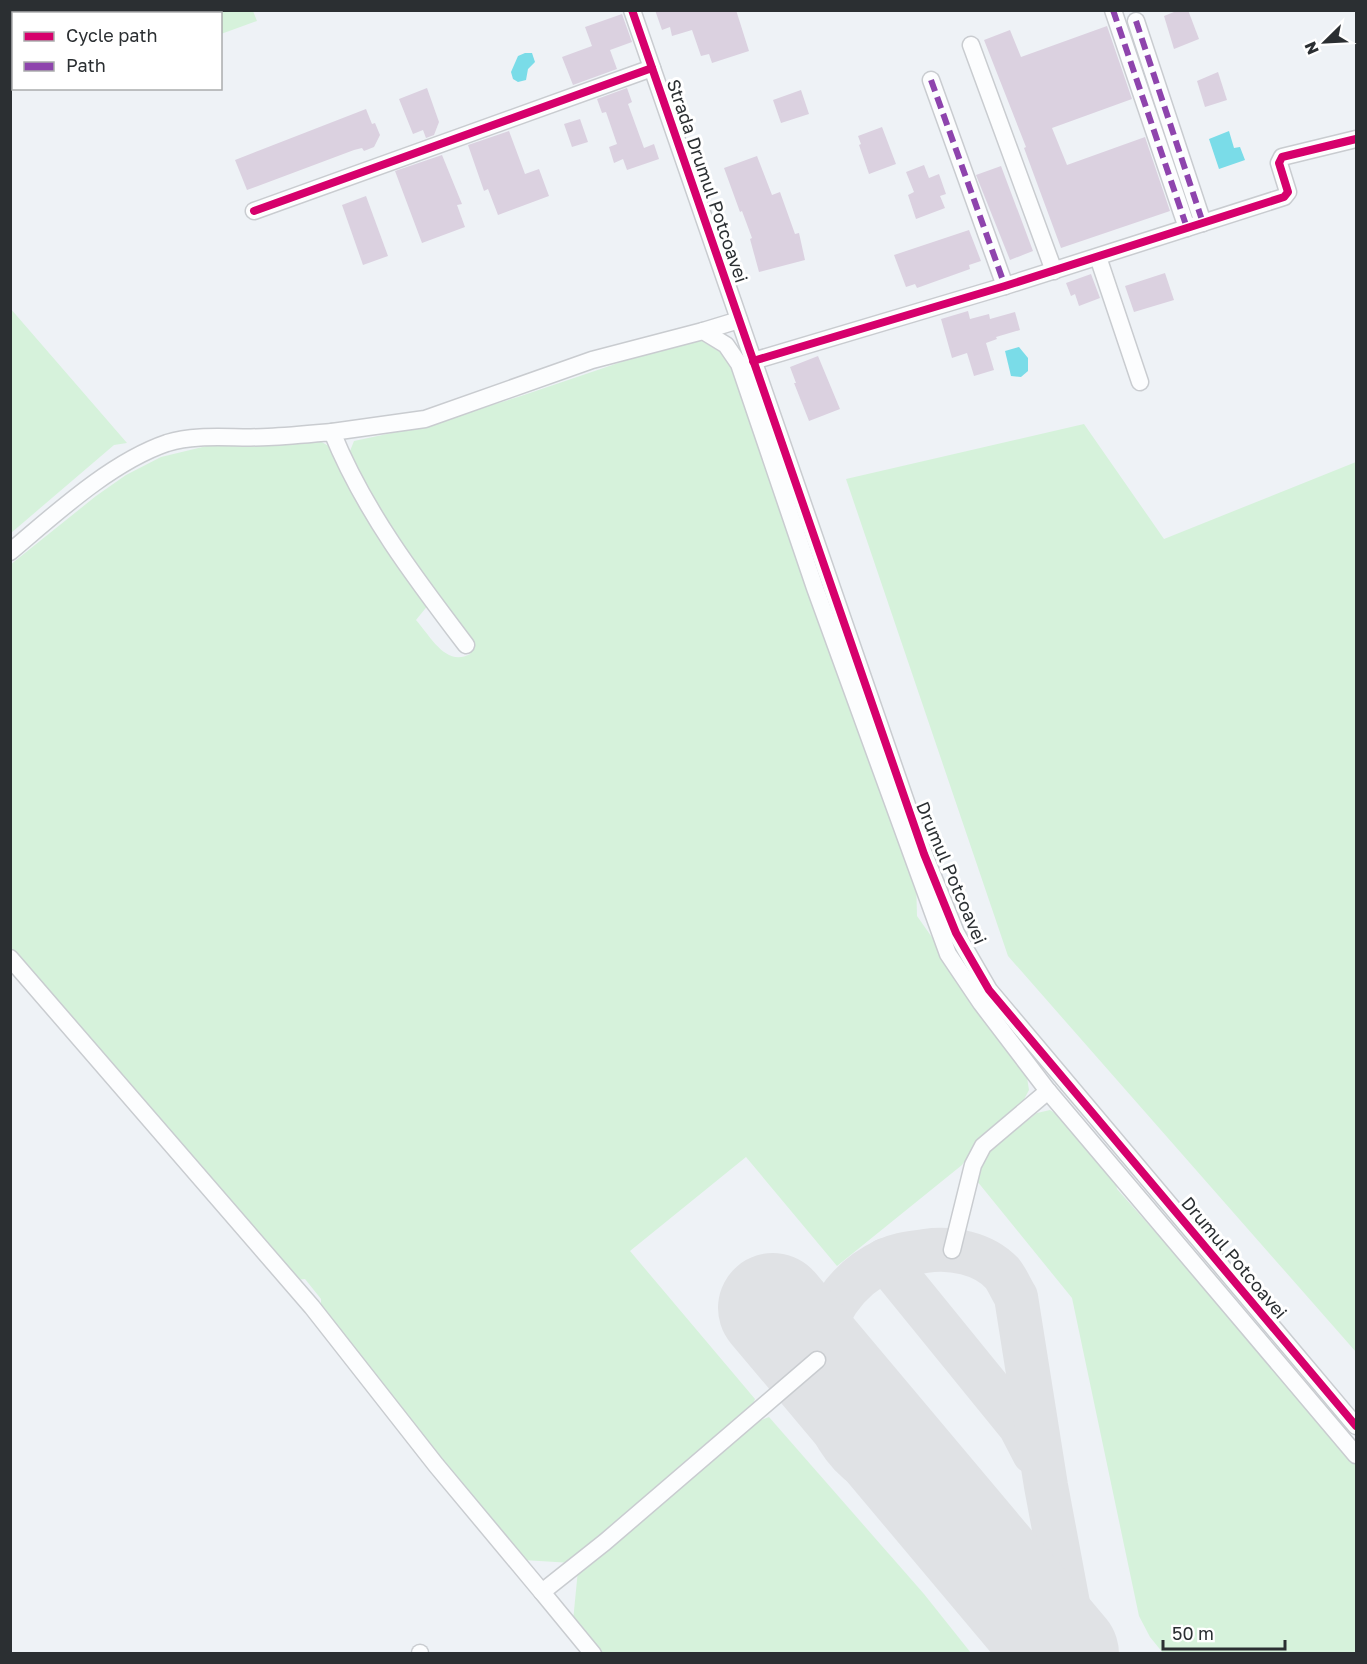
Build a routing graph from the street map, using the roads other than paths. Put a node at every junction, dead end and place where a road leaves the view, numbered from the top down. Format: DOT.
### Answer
graph roads {
  1 [pos="632,10"];
  2 [pos="1113,10"];
  3 [pos="1136,21"];
  4 [pos="971,45"];
  5 [pos="652,68"];
  6 [pos="932,80"];
  7 [pos="1356,139"];
  8 [pos="254,211"];
  9 [pos="1195,226"];
  10 [pos="1098,257"];
  11 [pos="1054,271"];
  12 [pos="1005,286"];
  13 [pos="739,320"];
  14 [pos="703,331"];
  15 [pos="753,362"];
  16 [pos="1140,382"];
  17 [pos="332,432"];
  18 [pos="10,552"];
  19 [pos="466,645"];
  20 [pos="10,958"];
  21 [pos="1048,1091"];
  22 [pos="952,1250"];
  23 [pos="817,1360"];
  24 [pos="1356,1426"];
  25 [pos="1356,1455"];
  26 [pos="542,1592"];
  27 [pos="593,1653"];
  1 -- 5 [label="street, Strada Drumul Potcoavei"];
  2 -- 9 [label="street"];
  3 -- 9 [label="street"];
  4 -- 11 [label="street"];
  5 -- 8 [label="street"];
  5 -- 13 [label="street, Strada Drumul Potcoavei"];
  6 -- 12 [label="street"];
  7 -- 9 [label="street"];
  9 -- 10 [label="street"];
  10 -- 11 [label="street"];
  10 -- 16 [label="street"];
  11 -- 12 [label="street"];
  12 -- 15 [label="street"];
  13 -- 14 [label="street"];
  13 -- 15 [label="street, Strada Drumul Potcoavei"];
  14 -- 17 [label="street"];
  14 -- 21 [label="street"];
  15 -- 24 [label="street, Drumul Potcoavei"];
  17 -- 18 [label="street"];
  17 -- 19 [label="street"];
  20 -- 26 [label="street"];
  21 -- 22 [label="street"];
  21 -- 25 [label="street"];
  23 -- 26 [label="street"];
  26 -- 27 [label="street"];
}
